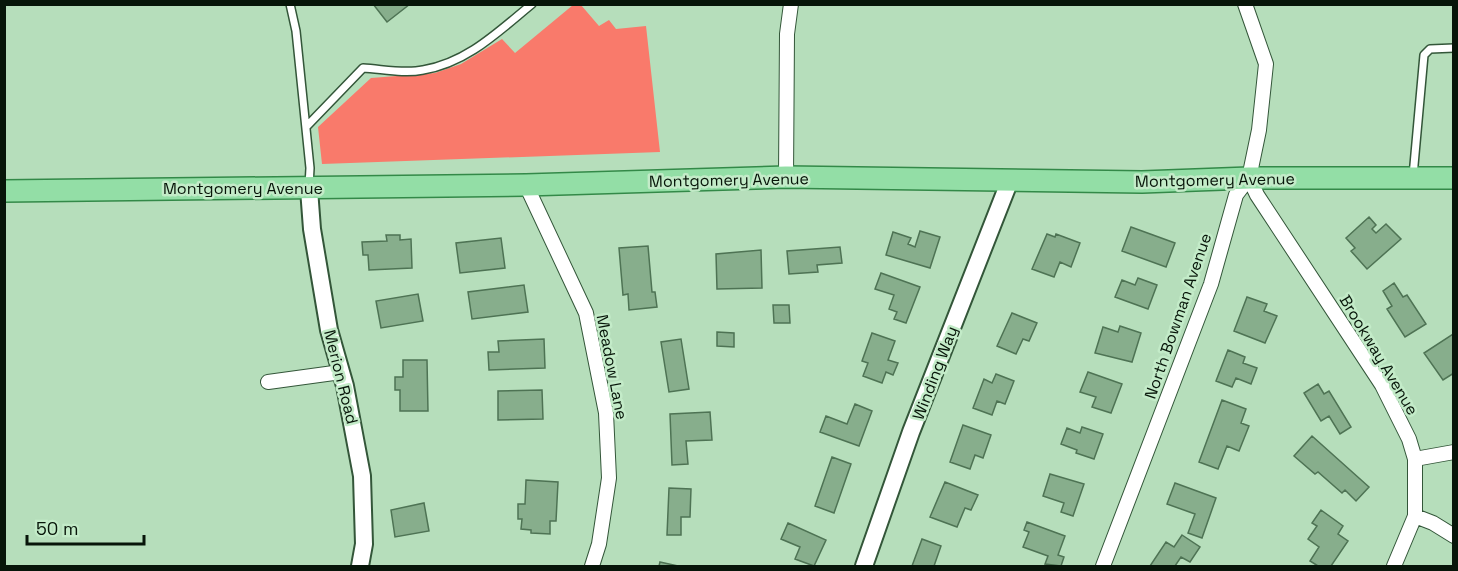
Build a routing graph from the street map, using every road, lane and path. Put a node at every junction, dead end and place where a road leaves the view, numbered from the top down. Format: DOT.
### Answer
graph roads {
  1 [pos="290,4"];
  2 [pos="532,4"];
  3 [pos="791,4"];
  4 [pos="1245,4"];
  5 [pos="1454,48"];
  6 [pos="306,127"];
  7 [pos="786,177"];
  8 [pos="1249,178"];
  9 [pos="1454,178"];
  10 [pos="1413,179"];
  11 [pos="1010,180"];
  12 [pos="526,185"];
  13 [pos="309,189"];
  14 [pos="4,191"];
  15 [pos="341,372"];
  16 [pos="268,382"];
  17 [pos="1454,452"];
  18 [pos="1415,459"];
  19 [pos="1415,516"];
  20 [pos="1454,536"];
  21 [pos="360,567"];
  22 [pos="592,567"];
  23 [pos="864,567"];
  24 [pos="1103,567"];
  25 [pos="1394,567"];
  1 -- 6 [label="lane"];
  2 -- 6 [label="lane"];
  3 -- 7 [label="street"];
  4 -- 8 [label="street, North Bowman Avenue"];
  5 -- 10 [label="lane"];
  6 -- 13 [label="lane"];
  7 -- 11 [label="main road, Montgomery Avenue"];
  7 -- 12 [label="main road, Montgomery Avenue"];
  8 -- 10 [label="main road, Montgomery Avenue"];
  8 -- 11 [label="main road, Montgomery Avenue"];
  8 -- 18 [label="street, Brookway Avenue"];
  8 -- 24 [label="street, North Bowman Avenue"];
  9 -- 10 [label="main road, Montgomery Avenue"];
  11 -- 23 [label="street, Winding Way"];
  12 -- 13 [label="main road, Montgomery Avenue"];
  12 -- 22 [label="street, Meadow Lane"];
  13 -- 14 [label="main road, Montgomery Avenue"];
  13 -- 15 [label="street, Merion Road"];
  15 -- 16 [label="street"];
  15 -- 21 [label="street, Merion Road"];
  17 -- 18 [label="street"];
  18 -- 19 [label="street, Brookway Avenue"];
  19 -- 20 [label="street"];
  19 -- 25 [label="street, Brookway Avenue"];
}
